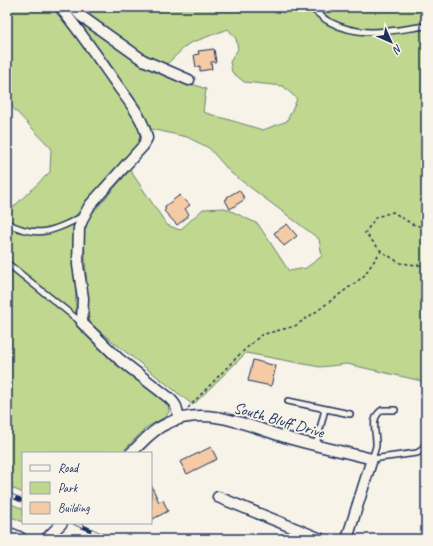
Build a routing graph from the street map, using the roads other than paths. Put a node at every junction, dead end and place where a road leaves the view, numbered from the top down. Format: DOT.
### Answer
graph roads {
  1 [pos="60,7"];
  2 [pos="72,7"];
  3 [pos="310,7"];
  4 [pos="426,26"];
  5 [pos="189,80"];
  6 [pos="84,216"];
  7 [pos="7,223"];
  8 [pos="7,263"];
  9 [pos="82,323"];
  10 [pos="288,401"];
  11 [pos="325,409"];
  12 [pos="395,410"];
  13 [pos="350,414"];
  14 [pos="177,420"];
  15 [pos="426,442"];
  16 [pos="316,445"];
  17 [pos="420,451"];
  18 [pos="132,452"];
  19 [pos="426,453"];
  20 [pos="372,459"];
  21 [pos="218,497"];
  22 [pos="61,524"];
  23 [pos="7,534"];
  24 [pos="19,539"];
  25 [pos="46,539"];
  26 [pos="321,539"];
  27 [pos="347,539"];
  1 -- 6 [label="street"];
  2 -- 5 [label="street"];
  3 -- 4 [label="lane"];
  6 -- 7 [label="lane"];
  6 -- 9 [label="street"];
  8 -- 9 [label="lane"];
  9 -- 14 [label="street"];
  10 -- 11 [label="lane"];
  11 -- 13 [label="lane"];
  11 -- 16 [label="lane"];
  12 -- 20 [label="lane"];
  14 -- 16 [label="street, South Bluff Drive"];
  14 -- 18 [label="street, South Bluff Drive"];
  15 -- 17 [label="lane"];
  16 -- 20 [label="street, South Bluff Drive"];
  17 -- 19 [label="lane"];
  17 -- 20 [label="lane"];
  20 -- 27 [label="street"];
  21 -- 26 [label="street"];
  22 -- 25 [label="street"];
  23 -- 24 [label="main road"];
}
